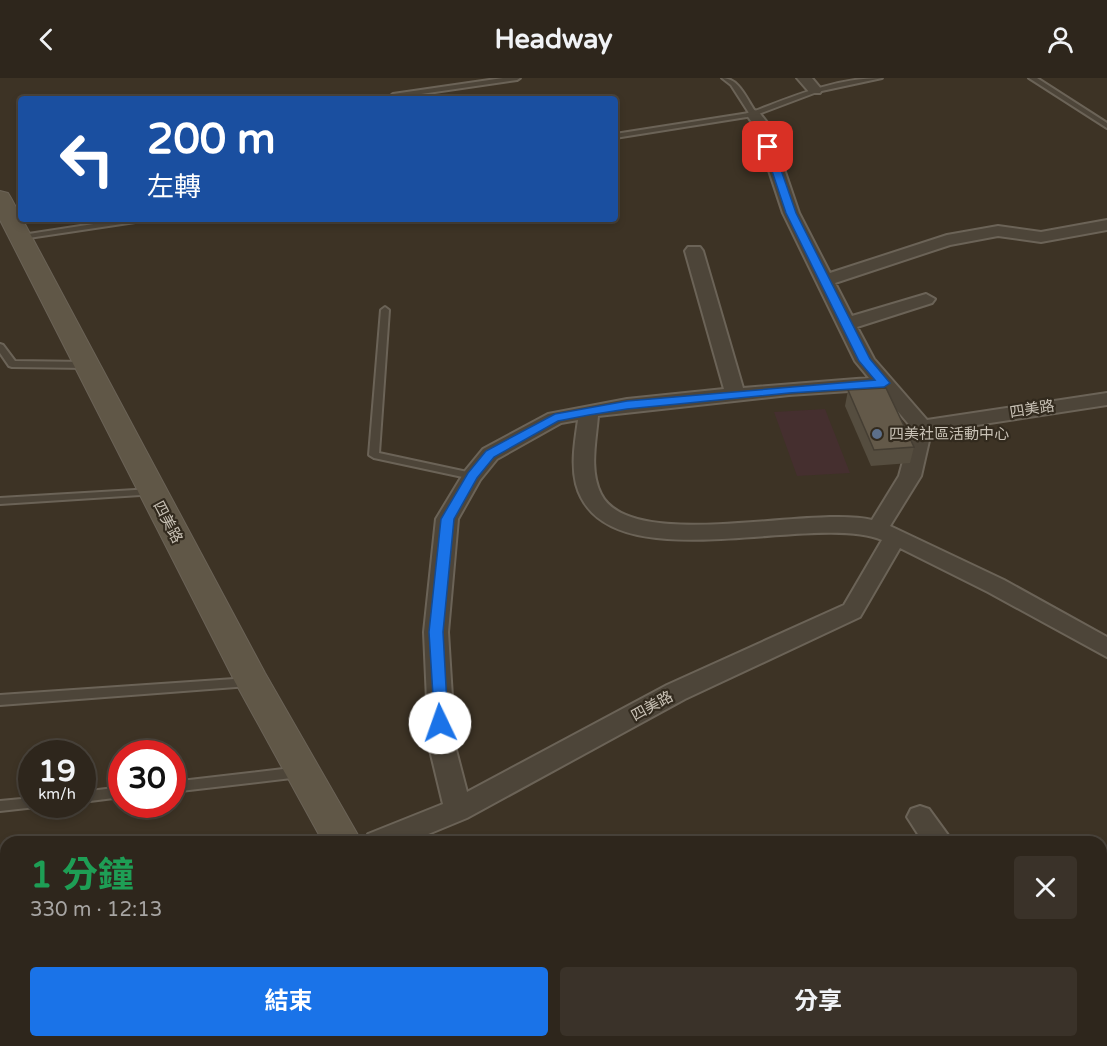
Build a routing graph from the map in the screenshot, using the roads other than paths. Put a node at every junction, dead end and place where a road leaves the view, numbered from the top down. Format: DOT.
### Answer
graph roads {
  1 [pos="517,78"];
  2 [pos="725,78"];
  3 [pos="804,78"];
  4 [pos="879,78"];
  5 [pos="1032,78"];
  6 [pos="815,90"];
  7 [pos="393,96"];
  8 [pos="753,114"];
  9 [pos="1107,126"];
  10 [pos="618,136"];
  11 [pos="0,198"];
  12 [pos="122,222"];
  13 [pos="1107,225"];
  14 [pos="22,237"];
  15 [pos="694,251"];
  16 [pos="825,281"];
  17 [pos="926,299"];
  18 [pos="385,310"];
  19 [pos="847,324"];
  20 [pos="0,347"];
  21 [pos="87,365"];
  22 [pos="884,383"];
  23 [pos="735,394"];
  24 [pos="1107,399"];
  25 [pos="589,411"];
  26 [pos="922,427"];
  27 [pos="472,476"];
  28 [pos="152,492"];
  29 [pos="0,501"];
  30 [pos="885,534"];
  31 [pos="1107,648"];
  32 [pos="252,682"];
  33 [pos="0,700"];
  34 [pos="303,772"];
  35 [pos="186,785"];
  36 [pos="18,804"];
  37 [pos="0,806"];
  38 [pos="458,810"];
  39 [pos="920,817"];
  40 [pos="339,836"];
  41 [pos="393,836"];
  42 [pos="935,836"];
  1 -- 7 [label="lane"];
  2 -- 8 [label="lane"];
  3 -- 6 [label="street"];
  4 -- 6 [label="lane"];
  5 -- 9 [label="lane"];
  6 -- 8 [label="lane"];
  8 -- 10 [label="lane"];
  8 -- 16 [label="street"];
  11 -- 14 [label="main road, 四美路"];
  12 -- 14 [label="lane"];
  13 -- 16 [label="street"];
  14 -- 21 [label="main road, 四美路"];
  15 -- 23 [label="street"];
  16 -- 19 [label="street"];
  17 -- 19 [label="street"];
  18 -- 27 [label="lane"];
  19 -- 22 [label="street"];
  20 -- 21 [label="lane"];
  21 -- 28 [label="main road, 四美路"];
  22 -- 23 [label="street"];
  22 -- 26 [label="street"];
  23 -- 25 [label="street"];
  24 -- 26 [label="street, 四美路"];
  25 -- 27 [label="street"];
  25 -- 30 [label="street"];
  26 -- 30 [label="street, 四美路"];
  27 -- 38 [label="street"];
  28 -- 29 [label="lane"];
  28 -- 32 [label="main road, 四美路"];
  30 -- 31 [label="street"];
  30 -- 38 [label="street, 四美路"];
  32 -- 33 [label="lane"];
  32 -- 34 [label="main road, 四美路"];
  34 -- 35 [label="lane"];
  34 -- 40 [label="main road, 四美路"];
  36 -- 37 [label="lane"];
  38 -- 41 [label="street, 四美路"];
  39 -- 42 [label="street"];
}
